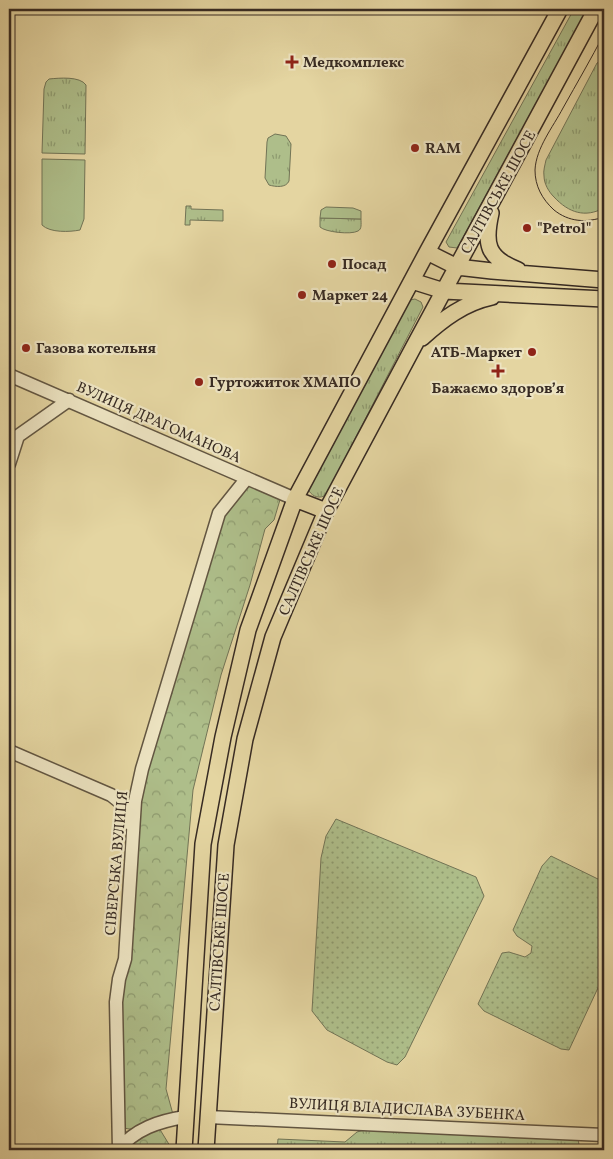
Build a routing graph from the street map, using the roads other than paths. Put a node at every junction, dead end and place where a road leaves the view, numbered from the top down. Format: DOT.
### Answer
graph roads {
  1 [pos="560,9"];
  2 [pos="596,9"];
  3 [pos="494,199"];
  4 [pos="427,252"];
  5 [pos="457,267"];
  6 [pos="526,273"];
  7 [pos="412,280"];
  8 [pos="604,280"];
  9 [pos="444,291"];
  10 [pos="510,294"];
  11 [pos="604,299"];
  12 [pos="414,346"];
  13 [pos="9,375"];
  14 [pos="69,400"];
  15 [pos="9,464"];
  16 [pos="247,478"];
  17 [pos="295,499"];
  18 [pos="326,512"];
  19 [pos="9,751"];
  20 [pos="132,834"];
  21 [pos="185,1116"];
  22 [pos="208,1117"];
  23 [pos="604,1135"];
  24 [pos="118,1150"];
  25 [pos="184,1150"];
  26 [pos="206,1150"];
  1 -- 4 [label="main road, САЛТІВСЬКЕ ШОСЕ"];
  2 -- 3 [label="main road, САЛТІВСЬКЕ ШОСЕ"];
  3 -- 5 [label="main road, САЛТІВСЬКЕ ШОСЕ"];
  3 -- 6 [label="main road"];
  4 -- 5 [label="main road"];
  4 -- 7 [label="main road, САЛТІВСЬКЕ ШОСЕ"];
  5 -- 6 [label="main road"];
  5 -- 9 [label="main road, САЛТІВСЬКЕ ШОСЕ"];
  6 -- 8 [label="main road"];
  7 -- 9 [label="main road"];
  7 -- 17 [label="main road, САЛТІВСЬКЕ ШОСЕ"];
  9 -- 10 [label="main road"];
  9 -- 12 [label="main road, САЛТІВСЬКЕ ШОСЕ"];
  10 -- 11 [label="main road"];
  10 -- 12 [label="main road"];
  12 -- 18 [label="main road, САЛТІВСЬКЕ ШОСЕ"];
  13 -- 14 [label="street, ВУЛИЦЯ ДРАГОМАНОВА"];
  14 -- 15 [label="street"];
  14 -- 16 [label="street, ВУЛИЦЯ ДРАГОМАНОВА"];
  16 -- 17 [label="street, ВУЛИЦЯ ДРАГОМАНОВА"];
  16 -- 20 [label="street, СІВЕРСЬКА ВУЛИЦЯ"];
  17 -- 18 [label="main road"];
  17 -- 21 [label="main road, САЛТІВСЬКЕ ШОСЕ"];
  18 -- 22 [label="main road, САЛТІВСЬКЕ ШОСЕ"];
  19 -- 20 [label="street"];
  20 -- 24 [label="street, СІВЕРСЬКА ВУЛИЦЯ"];
  21 -- 22 [label="main road"];
  21 -- 24 [label="street"];
  21 -- 25 [label="main road, САЛТІВСЬКЕ ШОСЕ"];
  22 -- 23 [label="street, ВУЛИЦЯ ВЛАДИСЛАВА ЗУБЕНКА"];
  22 -- 26 [label="main road, САЛТІВСЬКЕ ШОСЕ"];
}
